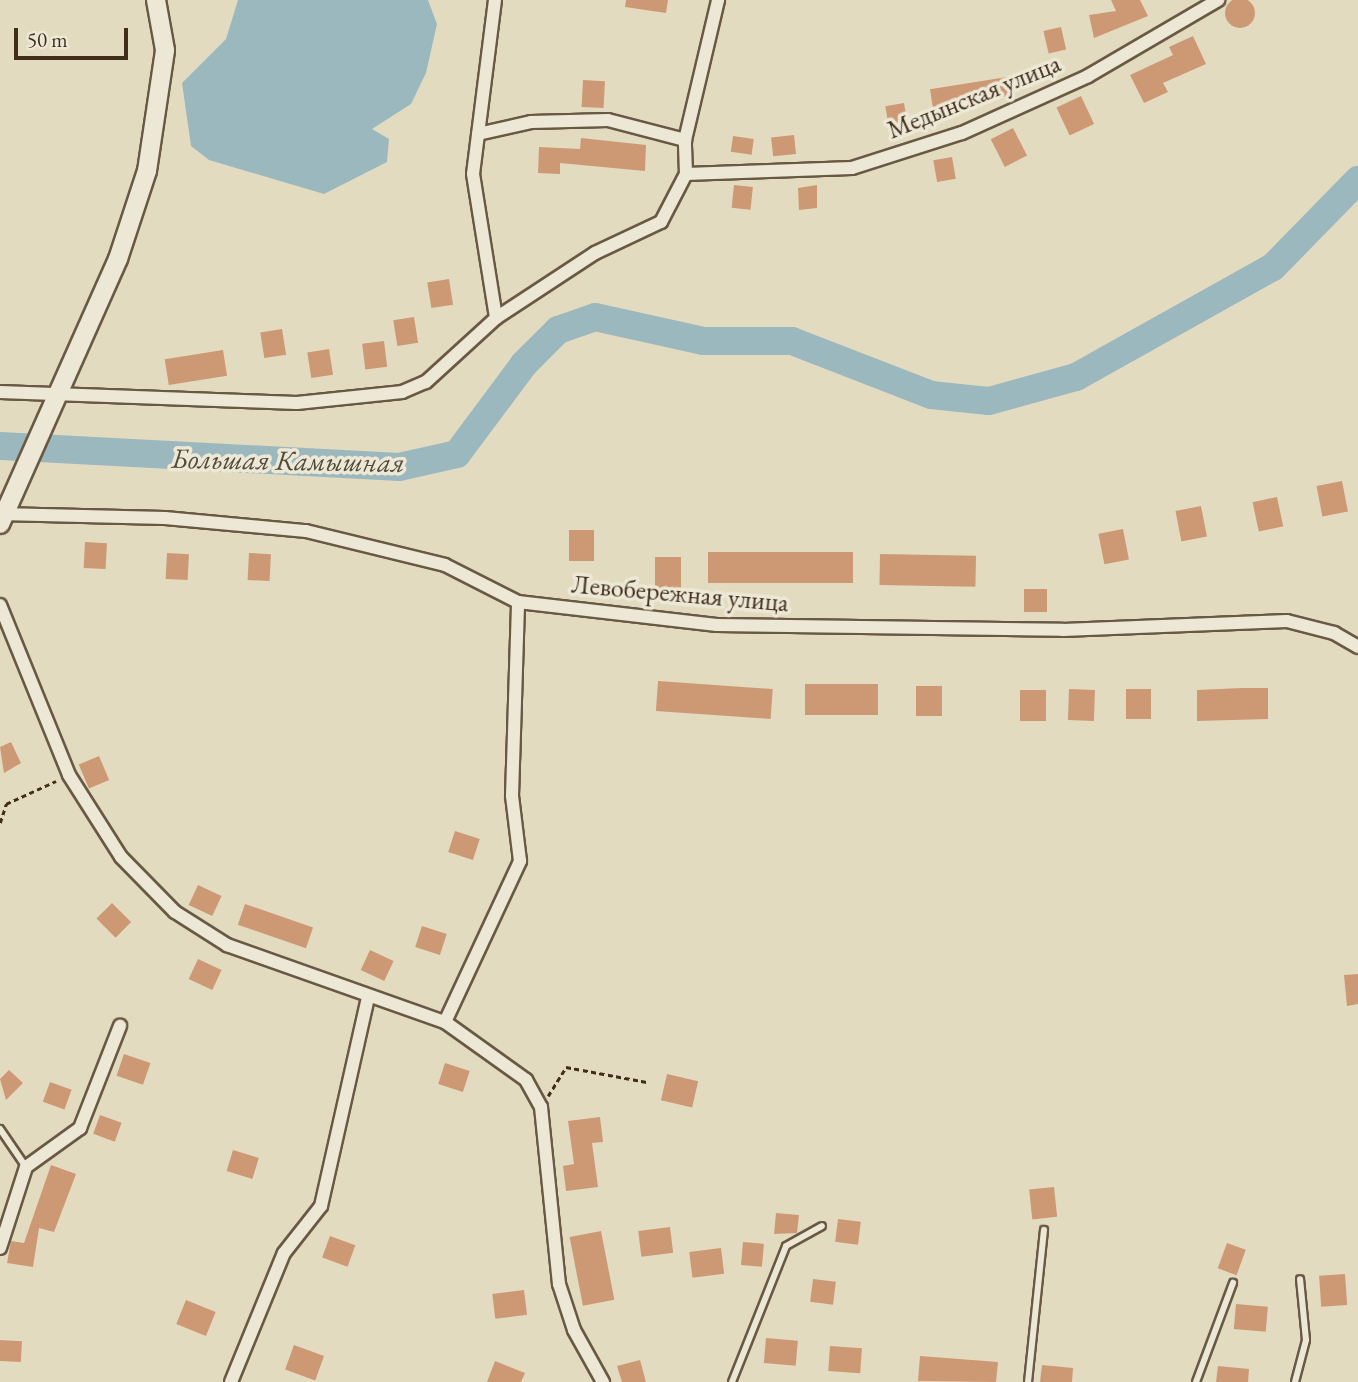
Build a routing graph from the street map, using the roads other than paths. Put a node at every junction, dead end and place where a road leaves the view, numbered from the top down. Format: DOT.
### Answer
graph roads {
  1 [pos="156,0"];
  2 [pos="495,0"];
  3 [pos="718,0"];
  4 [pos="1218,0"];
  5 [pos="478,134"];
  6 [pos="685,140"];
  7 [pos="686,174"];
  8 [pos="496,318"];
  9 [pos="0,392"];
  10 [pos="60,396"];
  11 [pos="2,518"];
  12 [pos="519,602"];
  13 [pos="0,605"];
  14 [pos="1358,647"];
  15 [pos="368,998"];
  16 [pos="445,1023"];
  17 [pos="120,1026"];
  18 [pos="0,1129"];
  19 [pos="26,1167"];
  20 [pos="822,1226"];
  21 [pos="1044,1230"];
  22 [pos="0,1248"];
  23 [pos="1300,1279"];
  24 [pos="1233,1283"];
  25 [pos="231,1382"];
  26 [pos="603,1382"];
  27 [pos="732,1382"];
  28 [pos="1028,1382"];
  29 [pos="1196,1382"];
  30 [pos="1295,1382"];
  1 -- 10 [label="street"];
  2 -- 5 [label="street"];
  3 -- 6 [label="street"];
  4 -- 7 [label="street, Медынская улица"];
  5 -- 6 [label="street"];
  5 -- 8 [label="street"];
  6 -- 7 [label="street"];
  7 -- 8 [label="street"];
  8 -- 10 [label="street"];
  9 -- 10 [label="street"];
  10 -- 11 [label="street"];
  11 -- 12 [label="street, Левобережная улица"];
  12 -- 14 [label="street, Левобережная улица"];
  12 -- 16 [label="street"];
  13 -- 15 [label="street"];
  15 -- 16 [label="street"];
  15 -- 25 [label="street"];
  16 -- 26 [label="street"];
  17 -- 19 [label="street"];
  18 -- 19 [label="lane"];
  19 -- 22 [label="street"];
  20 -- 27 [label="lane"];
  21 -- 28 [label="lane"];
  23 -- 30 [label="lane"];
  24 -- 29 [label="lane"];
}
